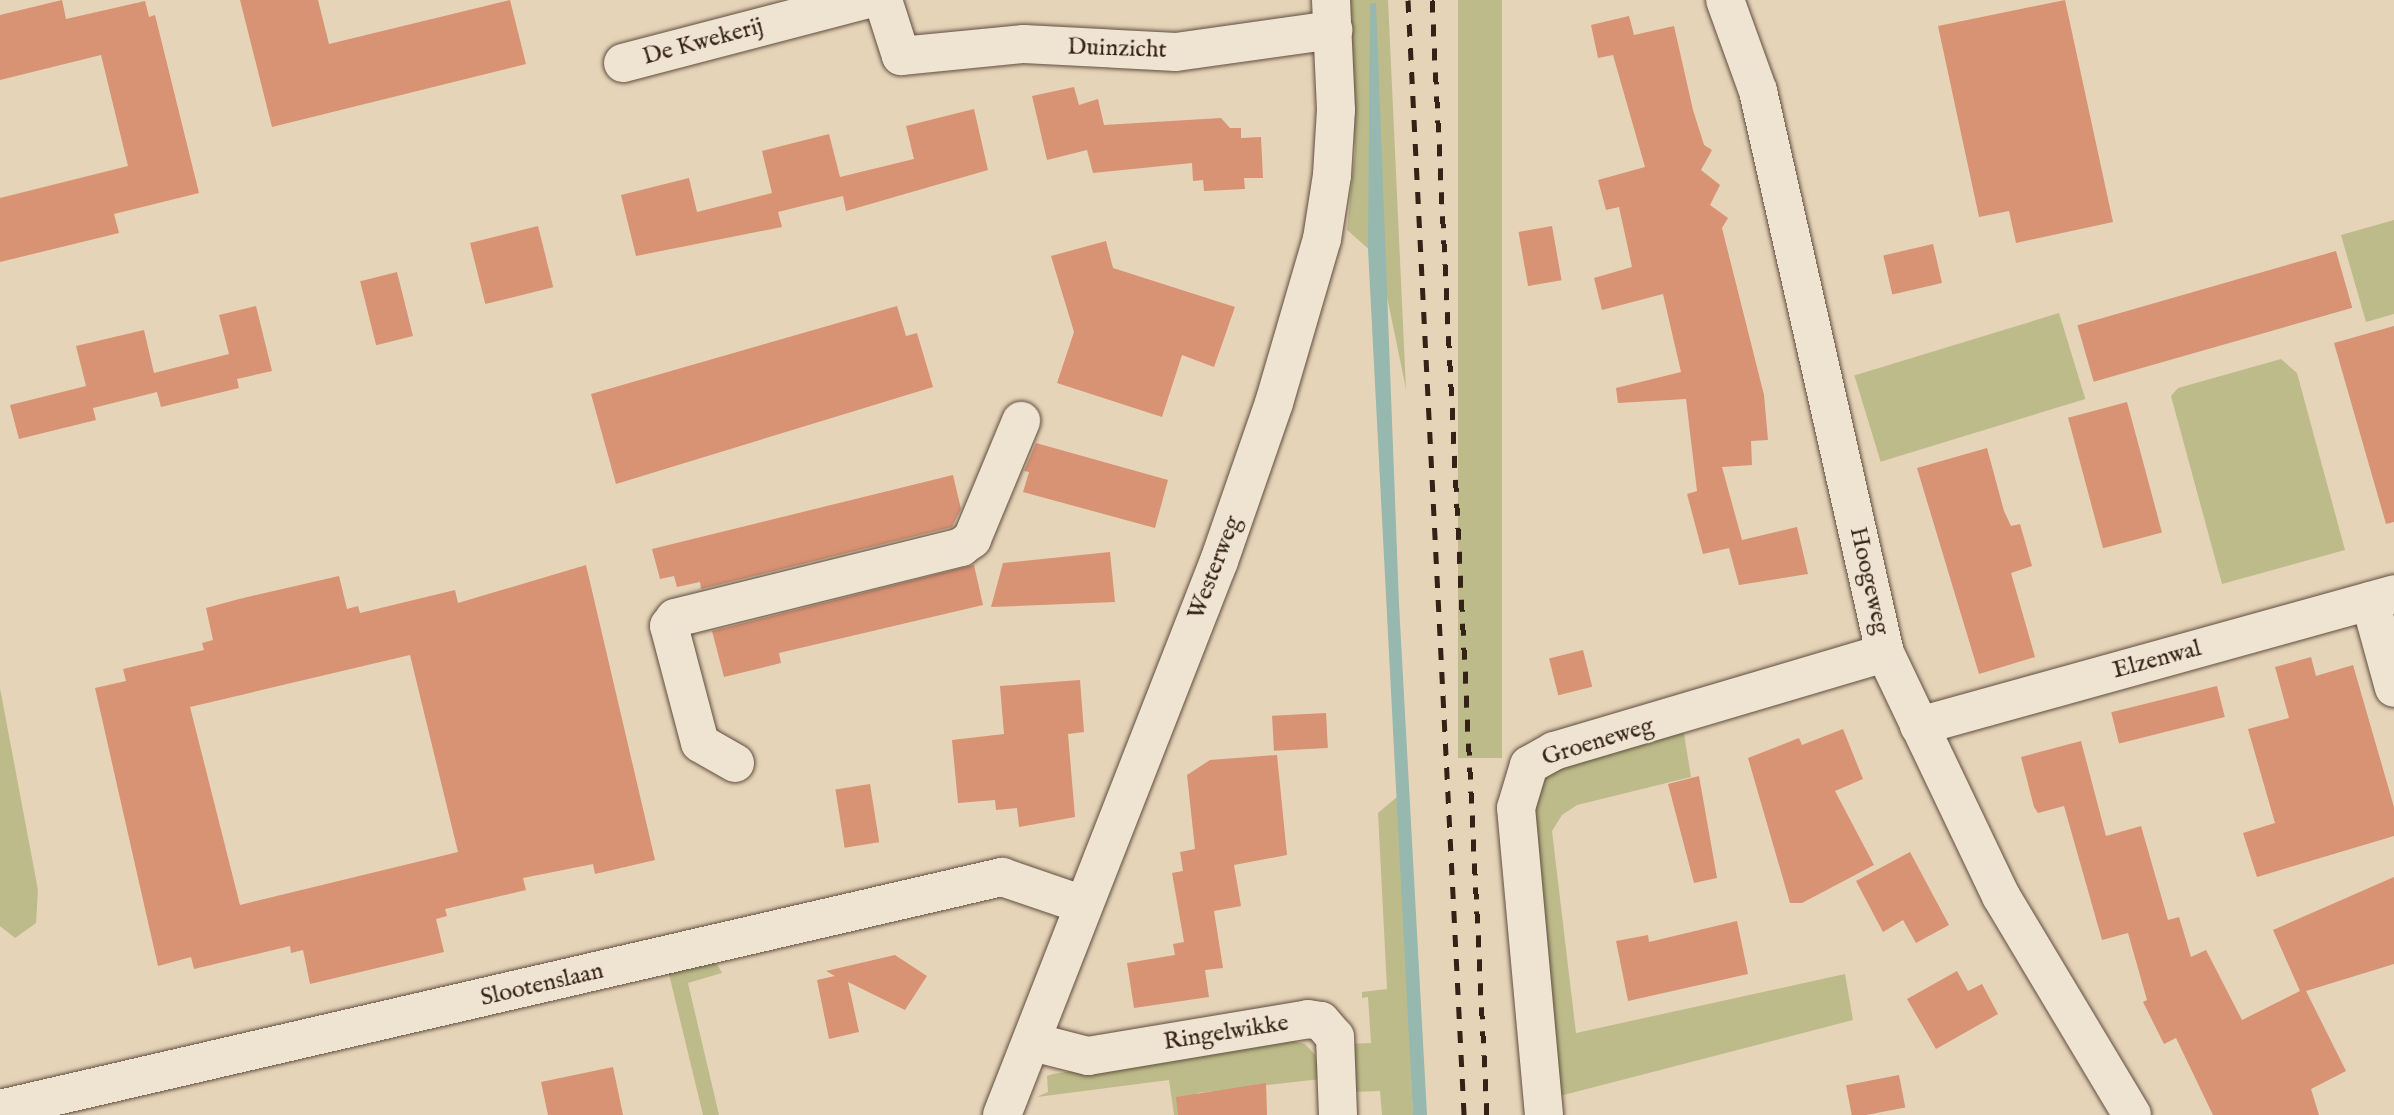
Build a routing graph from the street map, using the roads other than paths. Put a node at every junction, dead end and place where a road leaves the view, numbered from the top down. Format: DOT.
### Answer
graph roads {
  1 [pos="865,0"];
  2 [pos="883,0"];
  3 [pos="1725,0"];
  4 [pos="1332,15"];
  5 [pos="623,63"];
  6 [pos="1021,421"];
  7 [pos="2382,598"];
  8 [pos="1885,653"];
  9 [pos="2394,688"];
  10 [pos="1919,726"];
  11 [pos="735,763"];
  12 [pos="1081,904"];
  13 [pos="1033,1042"];
  14 [pos="0,1109"];
  15 [pos="1002,1115"];
  16 [pos="1338,1115"];
  17 [pos="1544,1115"];
  18 [pos="2132,1115"];
  1 -- 5 [label="street, De Kwekerij"];
  2 -- 4 [label="street, Duinzicht"];
  3 -- 8 [label="street, Hoogeweg"];
  4 -- 12 [label="street, Westerweg"];
  6 -- 11 [label="street"];
  7 -- 9 [label="street"];
  7 -- 10 [label="street, Elzenwal"];
  8 -- 10 [label="street, Hoogeweg"];
  8 -- 17 [label="street, Groeneweg"];
  10 -- 18 [label="street, Hoogeweg"];
  12 -- 13 [label="street, Westerweg"];
  12 -- 14 [label="street, Slootenslaan"];
  13 -- 15 [label="street, Westerweg"];
  13 -- 16 [label="street, Ringelwikke"];
}
